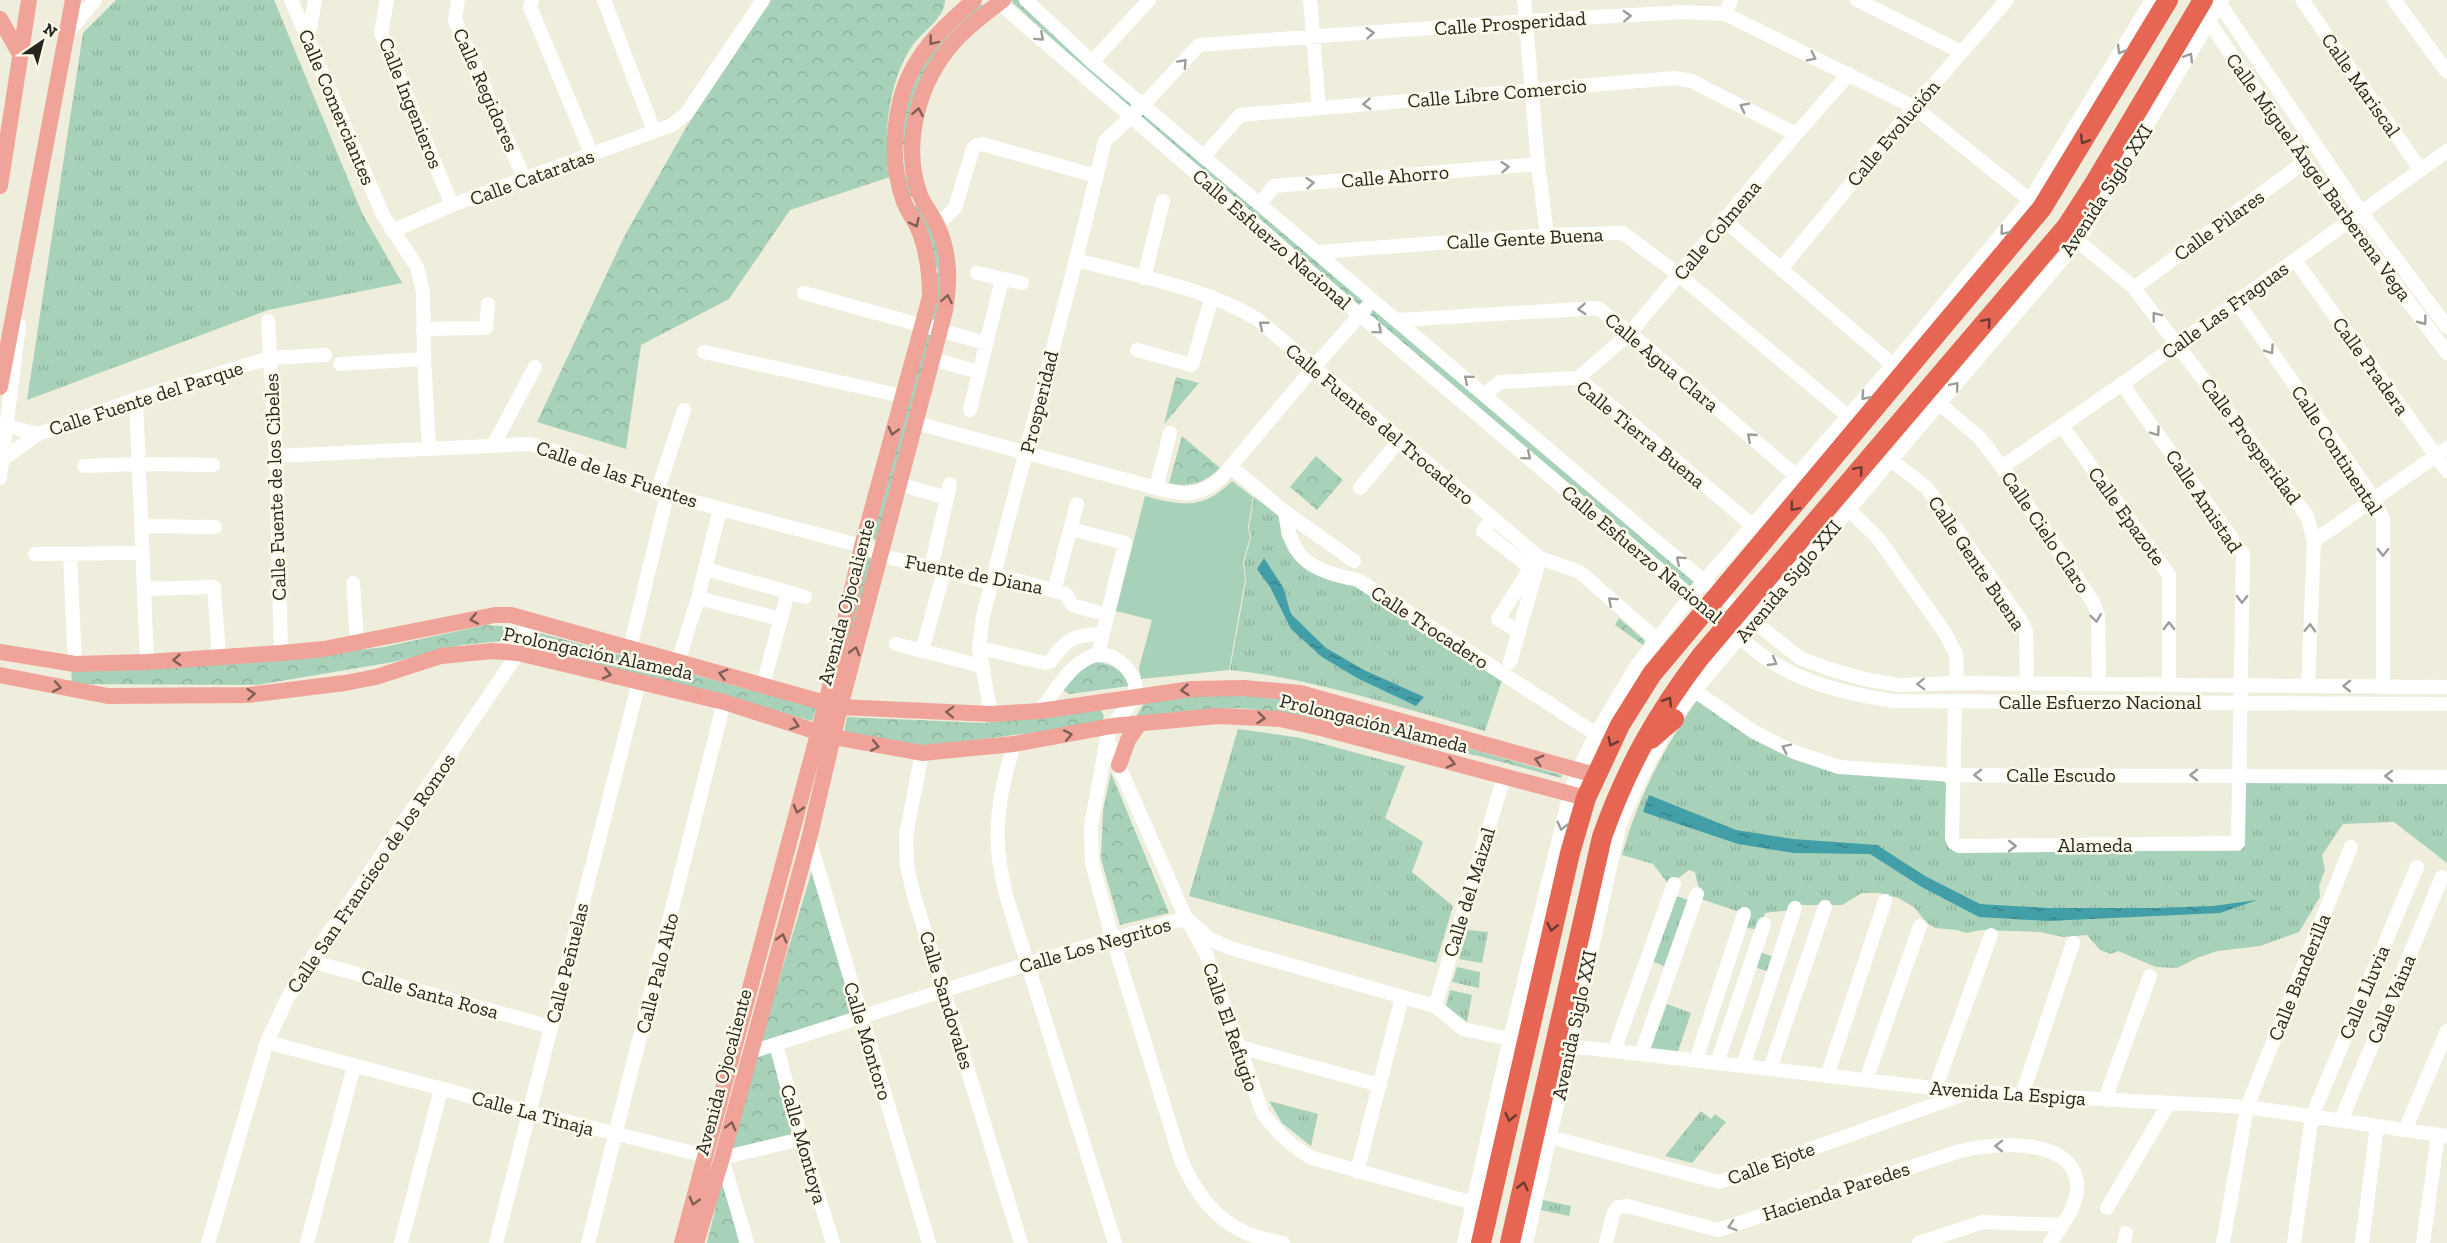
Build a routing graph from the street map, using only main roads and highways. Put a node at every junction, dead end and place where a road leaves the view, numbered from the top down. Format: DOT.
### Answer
graph roads {
  1 [pos="29,0"];
  2 [pos="73,0"];
  3 [pos="974,0"];
  4 [pos="2168,0"];
  5 [pos="1000,1"];
  6 [pos="2209,5"];
  7 [pos="0,20"];
  8 [pos="20,54"];
  9 [pos="0,186"];
  10 [pos="0,387"];
  11 [pos="0,652"];
  12 [pos="0,675"];
  13 [pos="833,706"];
  14 [pos="1674,719"];
  15 [pos="1139,724"];
  16 [pos="826,735"];
  17 [pos="1638,751"];
  18 [pos="1119,765"];
  19 [pos="1587,773"];
  20 [pos="1578,796"];
  21 [pos="1602,837"];
  22 [pos="1605,885"];
  23 [pos="714,1157"];
  24 [pos="682,1243"];
  25 [pos="696,1243"];
  26 [pos="1481,1243"];
  27 [pos="1510,1243"];
  1 -- 8 [label="main road"];
  2 -- 10 [label="main road"];
  3 -- 13 [label="main road, Avenida Ojocaliente, one-way"];
  4 -- 19 [label="highway, one-way"];
  13 -- 5 [label="main road, Avenida Ojocaliente, one-way"];
  17 -- 6 [label="highway, Avenida Siglo XXI, one-way"];
  7 -- 8 [label="main road"];
  8 -- 9 [label="main road"];
  13 -- 11 [label="main road, Prolongación Alameda, one-way"];
  12 -- 16 [label="main road, Prolongación Alameda, one-way"];
  13 -- 16 [label="main road, Avenida Ojocaliente"];
  19 -- 13 [label="main road, Prolongación Alameda, one-way"];
  14 -- 17 [label="highway"];
  16 -- 15 [label="main road, Prolongación Alameda, one-way"];
  15 -- 18 [label="main road"];
  15 -- 20 [label="main road, Prolongación Alameda, one-way"];
  16 -- 23 [label="main road, Avenida Ojocaliente, one-way"];
  23 -- 16 [label="main road, Avenida Ojocaliente, one-way"];
  17 -- 21 [label="highway, Avenida Siglo XXI"];
  19 -- 20 [label="highway"];
  20 -- 26 [label="highway, one-way"];
  21 -- 22 [label="highway"];
  27 -- 21 [label="highway, Avenida Siglo XXI, one-way"];
  23 -- 24 [label="main road, Avenida Ojocaliente, one-way"];
  23 -- 25 [label="main road, Avenida Ojocaliente"];
}
